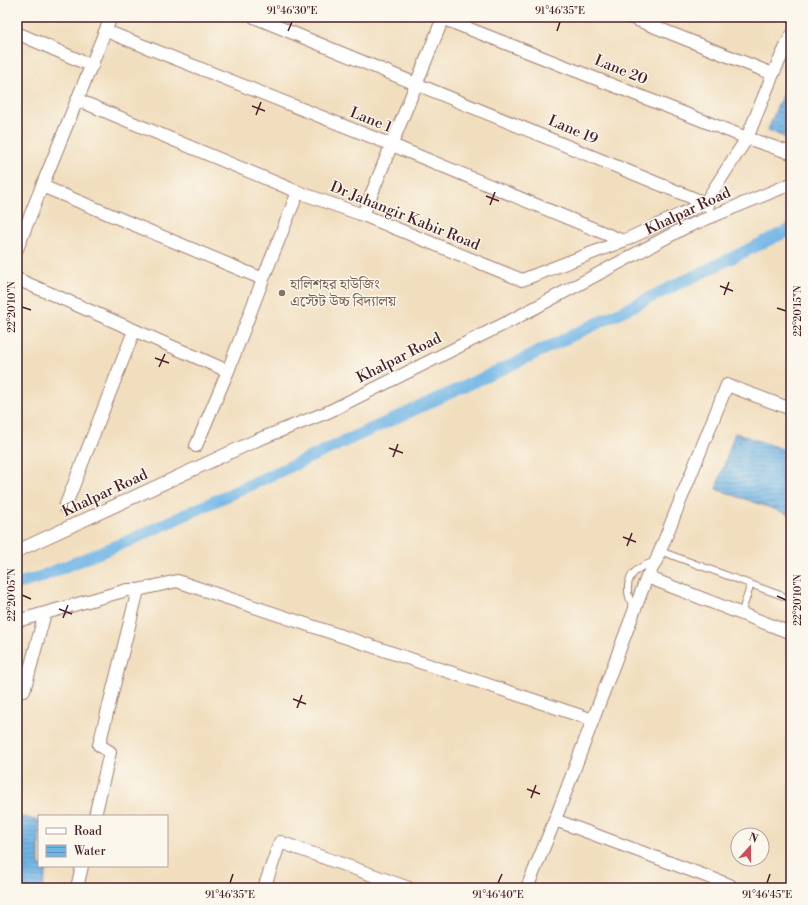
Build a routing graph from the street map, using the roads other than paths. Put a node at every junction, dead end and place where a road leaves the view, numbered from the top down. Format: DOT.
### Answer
graph roads {
  1 [pos="111,17"];
  2 [pos="254,17"];
  3 [pos="630,17"];
  4 [pos="441,18"];
  5 [pos="472,22"];
  6 [pos="106,31"];
  7 [pos="17,33"];
  8 [pos="791,36"];
  9 [pos="92,66"];
  10 [pos="773,74"];
  11 [pos="417,83"];
  12 [pos="78,100"];
  13 [pos="747,138"];
  14 [pos="392,145"];
  15 [pos="791,153"];
  16 [pos="791,184"];
  17 [pos="42,186"];
  18 [pos="298,192"];
  19 [pos="705,203"];
  20 [pos="363,215"];
  21 [pos="716,215"];
  22 [pos="623,241"];
  23 [pos="17,249"];
  24 [pos="17,279"];
  25 [pos="263,279"];
  26 [pos="134,331"];
  27 [pos="228,371"];
  28 [pos="791,409"];
  29 [pos="196,446"];
  30 [pos="65,507"];
  31 [pos="17,551"];
  32 [pos="658,556"];
  33 [pos="647,577"];
  34 [pos="751,584"];
  35 [pos="138,590"];
  36 [pos="791,599"];
  37 [pos="635,610"];
  38 [pos="45,613"];
  39 [pos="741,614"];
  40 [pos="17,620"];
  41 [pos="791,633"];
  42 [pos="17,690"];
  43 [pos="593,720"];
  44 [pos="95,815"];
  45 [pos="555,820"];
  46 [pos="82,867"];
  47 [pos="77,888"];
  48 [pos="264,888"];
  49 [pos="409,888"];
  50 [pos="527,888"];
  51 [pos="729,888"];
  1 -- 6 [label="street"];
  2 -- 11 [label="street, Lane 19"];
  3 -- 10 [label="street"];
  4 -- 5 [label="street, Lane 20"];
  4 -- 11 [label="street"];
  5 -- 13 [label="street, Lane 20"];
  6 -- 9 [label="street"];
  6 -- 14 [label="street, Lane 1"];
  7 -- 9 [label="street"];
  8 -- 10 [label="street"];
  9 -- 12 [label="street"];
  10 -- 13 [label="street"];
  11 -- 14 [label="street"];
  11 -- 19 [label="street, Lane 19"];
  12 -- 17 [label="street"];
  12 -- 18 [label="street, Dr Jahangir Kabir Road"];
  13 -- 15 [label="street, Lane 20"];
  13 -- 19 [label="street"];
  14 -- 20 [label="street"];
  14 -- 22 [label="street, Lane 1"];
  16 -- 21 [label="street, Khalpar Road"];
  17 -- 23 [label="street"];
  17 -- 25 [label="street"];
  18 -- 20 [label="street, Dr Jahangir Kabir Road"];
  18 -- 25 [label="street"];
  19 -- 21 [label="street"];
  19 -- 22 [label="street, Dr Jahangir Kabir Road"];
  20 -- 22 [label="street, Dr Jahangir Kabir Road"];
  21 -- 31 [label="street, Khalpar Road"];
  24 -- 26 [label="street"];
  25 -- 27 [label="street"];
  26 -- 27 [label="street"];
  26 -- 30 [label="street"];
  27 -- 29 [label="street"];
  28 -- 32 [label="street"];
  32 -- 33 [label="street"];
  32 -- 34 [label="lane"];
  32 -- 37 [label="lane"];
  33 -- 37 [label="street"];
  33 -- 39 [label="street"];
  34 -- 36 [label="lane"];
  34 -- 39 [label="lane"];
  35 -- 38 [label="street"];
  35 -- 43 [label="street"];
  35 -- 44 [label="street"];
  37 -- 43 [label="street"];
  38 -- 40 [label="street"];
  38 -- 42 [label="street"];
  39 -- 41 [label="street"];
  43 -- 45 [label="street"];
  45 -- 50 [label="street"];
  45 -- 51 [label="street"];
  46 -- 47 [label="street"];
  48 -- 49 [label="street"];
}
